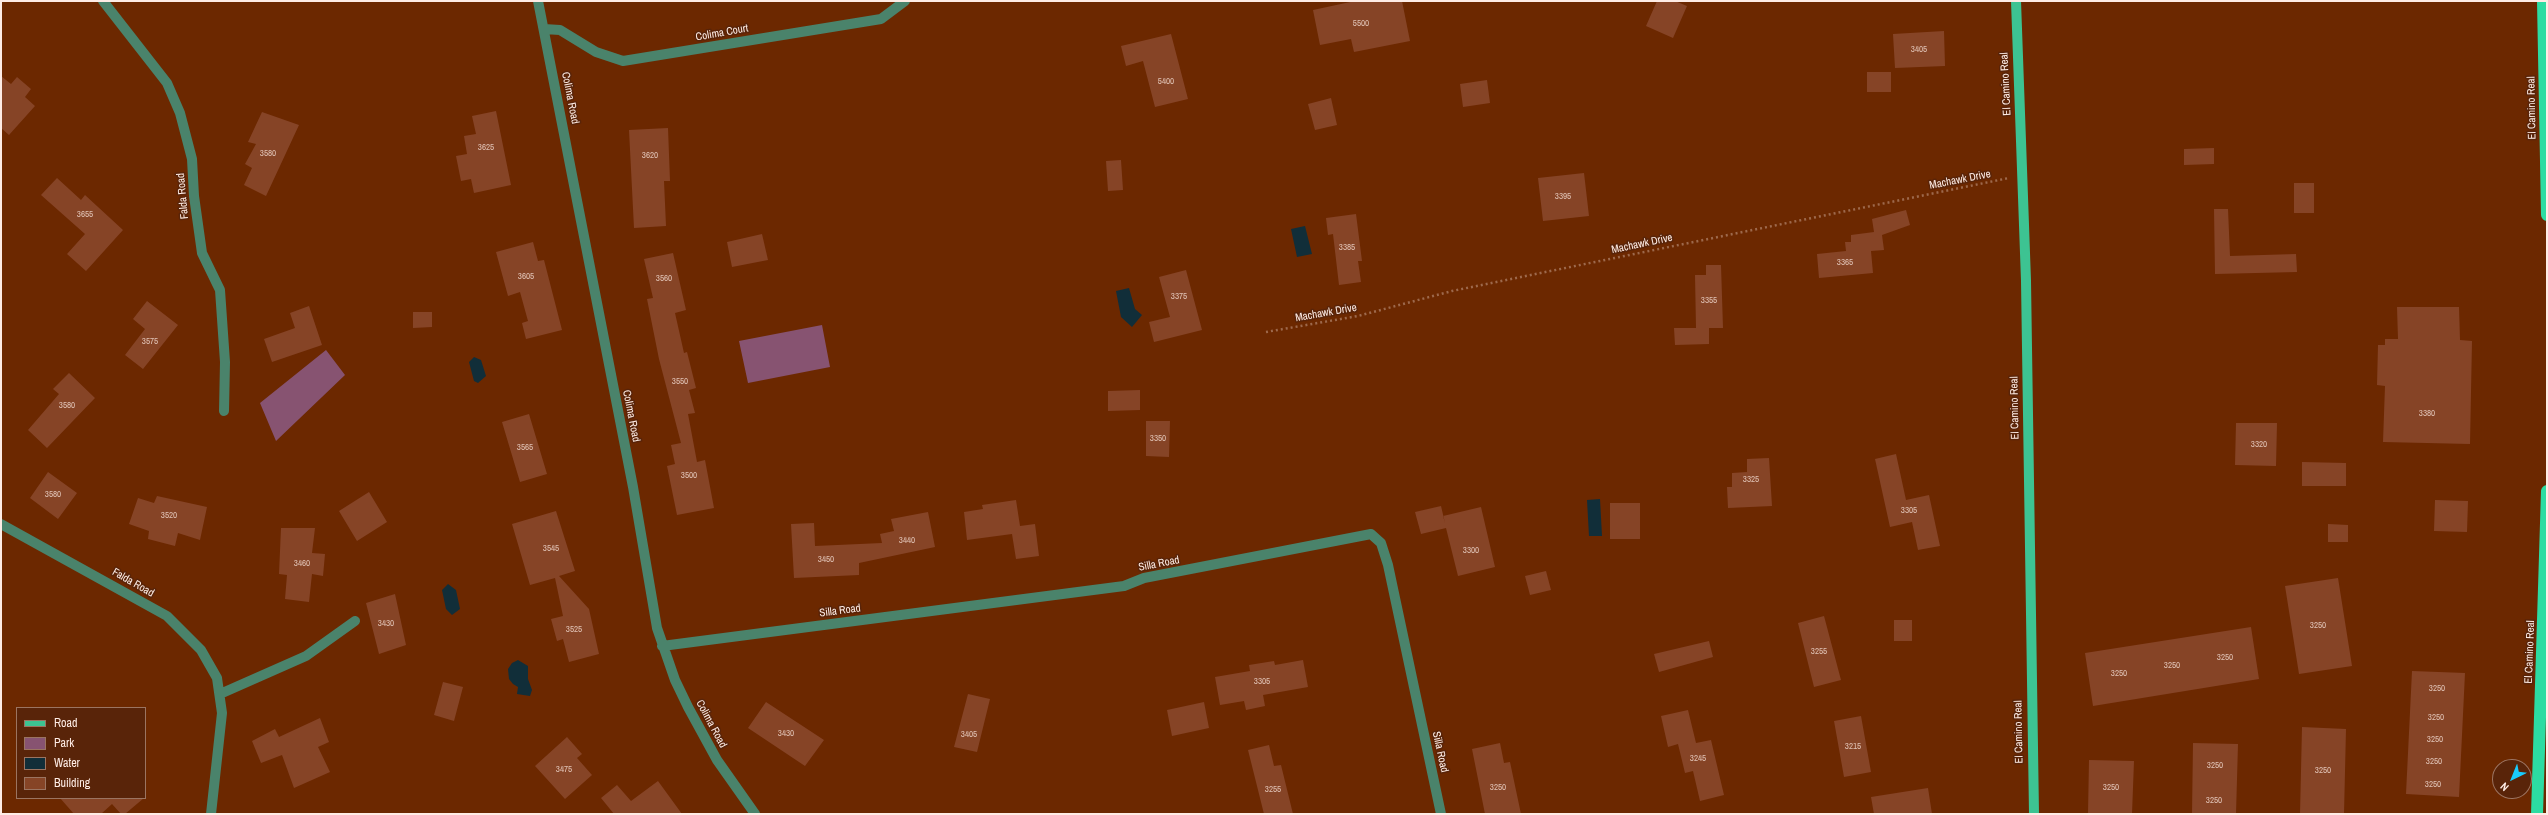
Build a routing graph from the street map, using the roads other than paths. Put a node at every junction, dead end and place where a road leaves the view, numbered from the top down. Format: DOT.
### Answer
graph roads {
  1 [pos="103,1"];
  2 [pos="538,1"];
  3 [pos="905,1"];
  4 [pos="2016,1"];
  5 [pos="2543,1"];
  6 [pos="544,29"];
  7 [pos="2547,215"];
  8 [pos="224,411"];
  9 [pos="2547,491"];
  10 [pos="1,524"];
  11 [pos="355,621"];
  12 [pos="662,646"];
  13 [pos="220,694"];
  14 [pos="211,814"];
  15 [pos="755,814"];
  16 [pos="1441,814"];
  17 [pos="2034,814"];
  18 [pos="2537,814"];
  1 -- 8 [label="street, Falda Road"];
  2 -- 6 [label="street, Colima Road"];
  3 -- 6 [label="street, Colima Court"];
  4 -- 17 [label="main road, El Camino Real"];
  5 -- 7 [label="highway, El Camino Real"];
  6 -- 12 [label="street, Colima Road"];
  9 -- 18 [label="highway, El Camino Real"];
  10 -- 13 [label="street, Falda Road"];
  11 -- 13 [label="street"];
  12 -- 15 [label="street, Colima Road"];
  12 -- 16 [label="street, Silla Road"];
  13 -- 14 [label="street, Falda Road"];
}
